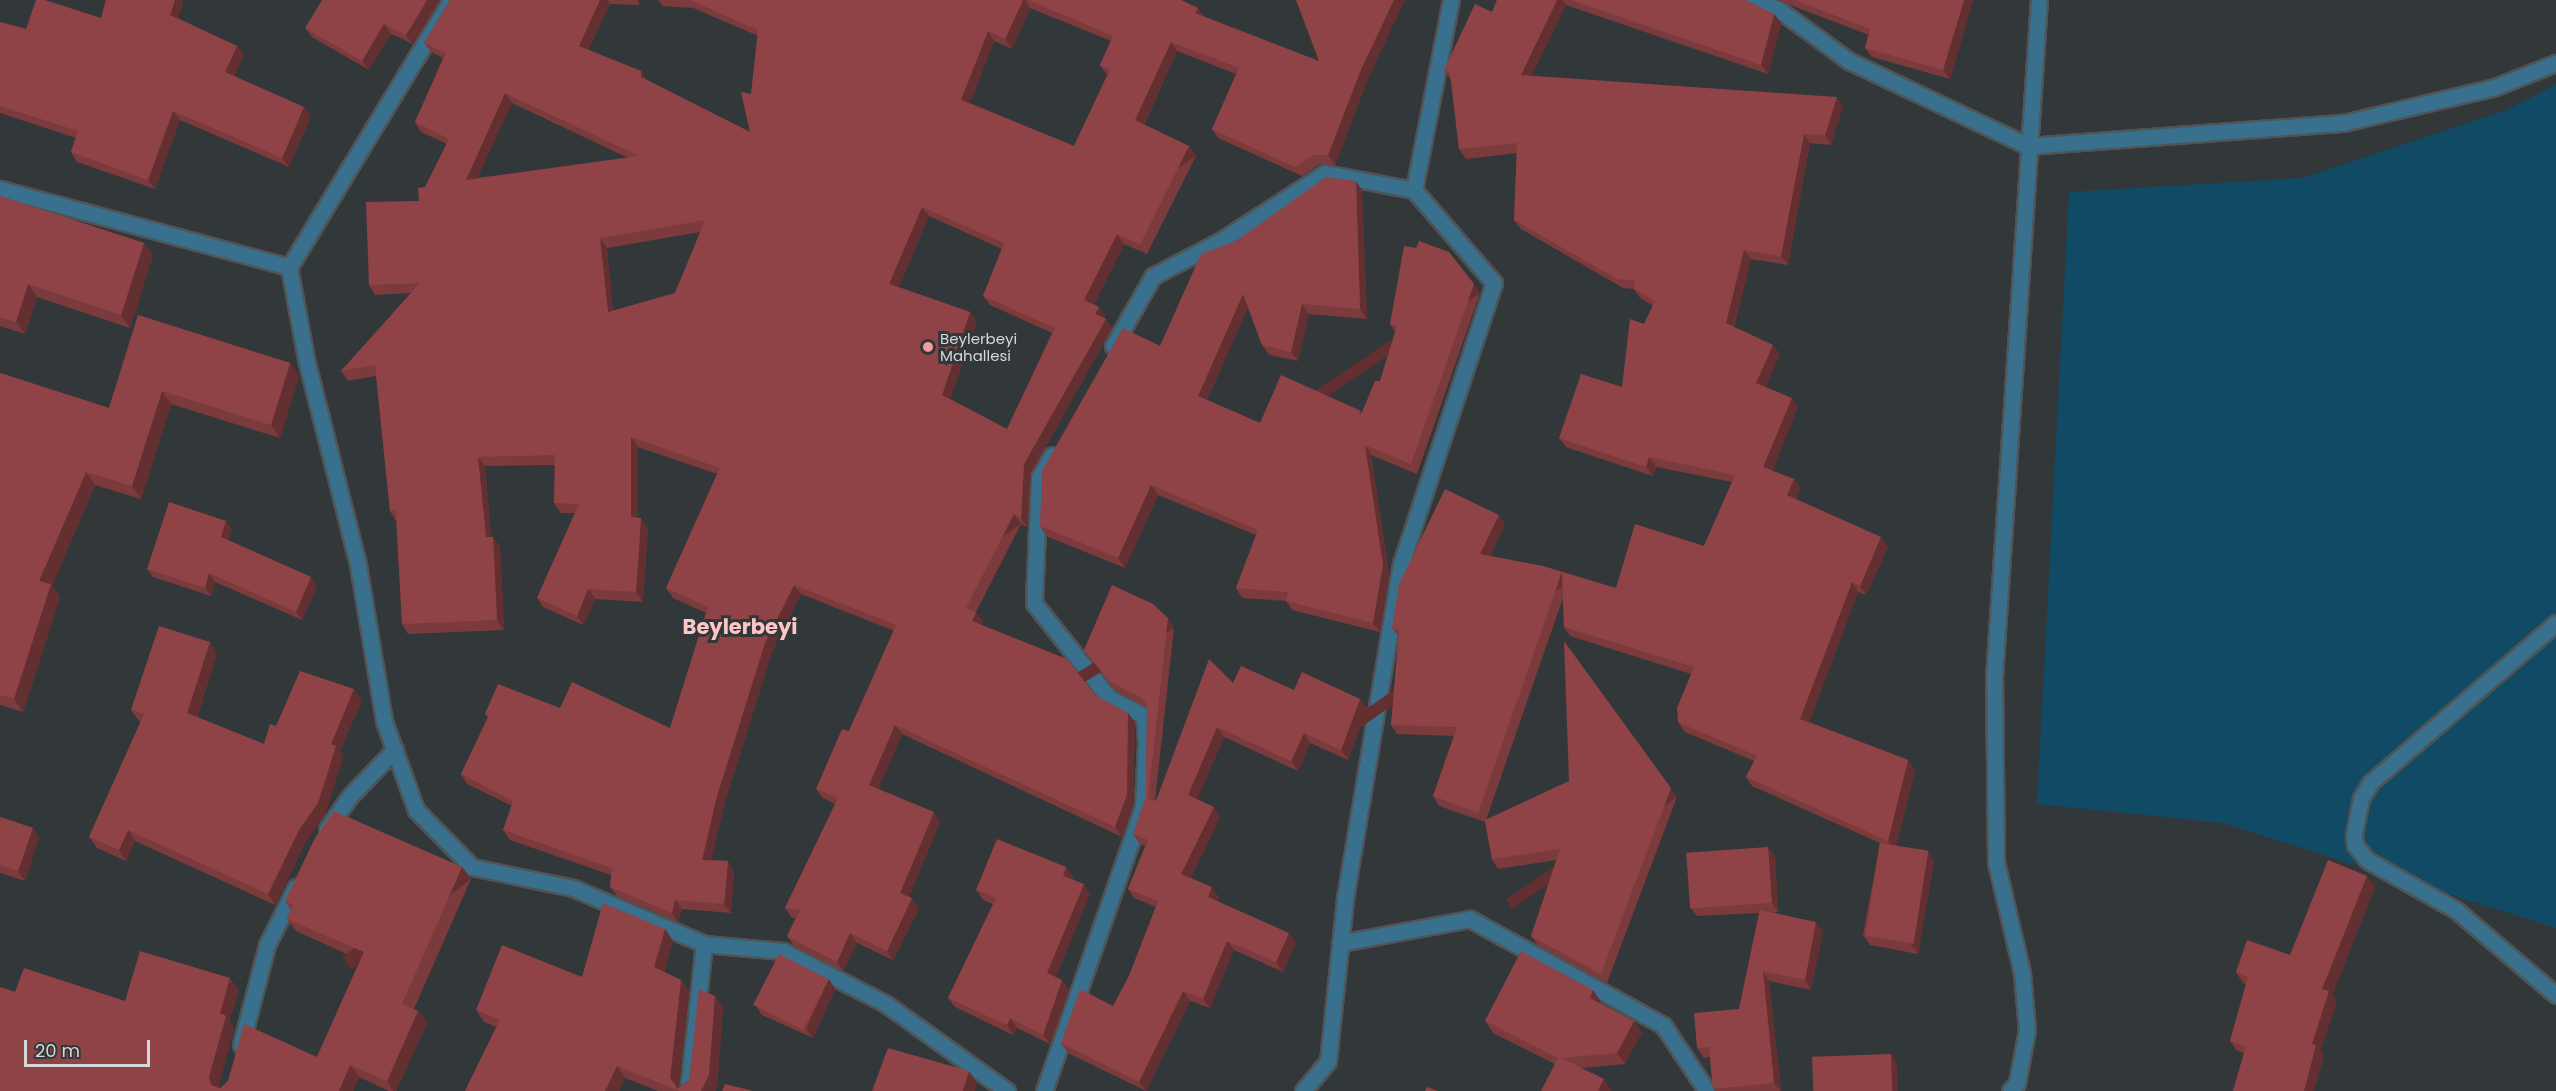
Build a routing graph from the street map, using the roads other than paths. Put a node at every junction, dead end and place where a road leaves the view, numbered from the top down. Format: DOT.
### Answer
graph roads {
  1 [pos="451,0"];
  2 [pos="1450,0"];
  3 [pos="1753,0"];
  4 [pos="2039,0"];
  5 [pos="2556,63"];
  6 [pos="2028,146"];
  7 [pos="0,189"];
  8 [pos="1414,190"];
  9 [pos="289,267"];
  10 [pos="1107,357"];
  11 [pos="1062,438"];
  12 [pos="2556,623"];
  13 [pos="395,749"];
  14 [pos="315,845"];
  15 [pos="301,875"];
  16 [pos="1340,943"];
  17 [pos="704,944"];
  18 [pos="2556,995"];
  19 [pos="236,1063"];
  20 [pos="688,1091"];
  21 [pos="1007,1091"];
  22 [pos="1044,1091"];
  23 [pos="1303,1091"];
  24 [pos="1707,1091"];
  25 [pos="2010,1091"];
  1 -- 9 [label="street"];
  2 -- 8 [label="street"];
  3 -- 6 [label="street"];
  4 -- 6 [label="street"];
  5 -- 6 [label="street"];
  6 -- 25 [label="street"];
  7 -- 9 [label="street"];
  8 -- 10 [label="street"];
  8 -- 16 [label="street"];
  9 -- 13 [label="street"];
  11 -- 22 [label="street"];
  12 -- 18 [label="street"];
  13 -- 14 [label="street"];
  13 -- 17 [label="street"];
  15 -- 19 [label="street"];
  16 -- 23 [label="street"];
  16 -- 24 [label="street"];
  17 -- 20 [label="street"];
  17 -- 21 [label="street"];
}
